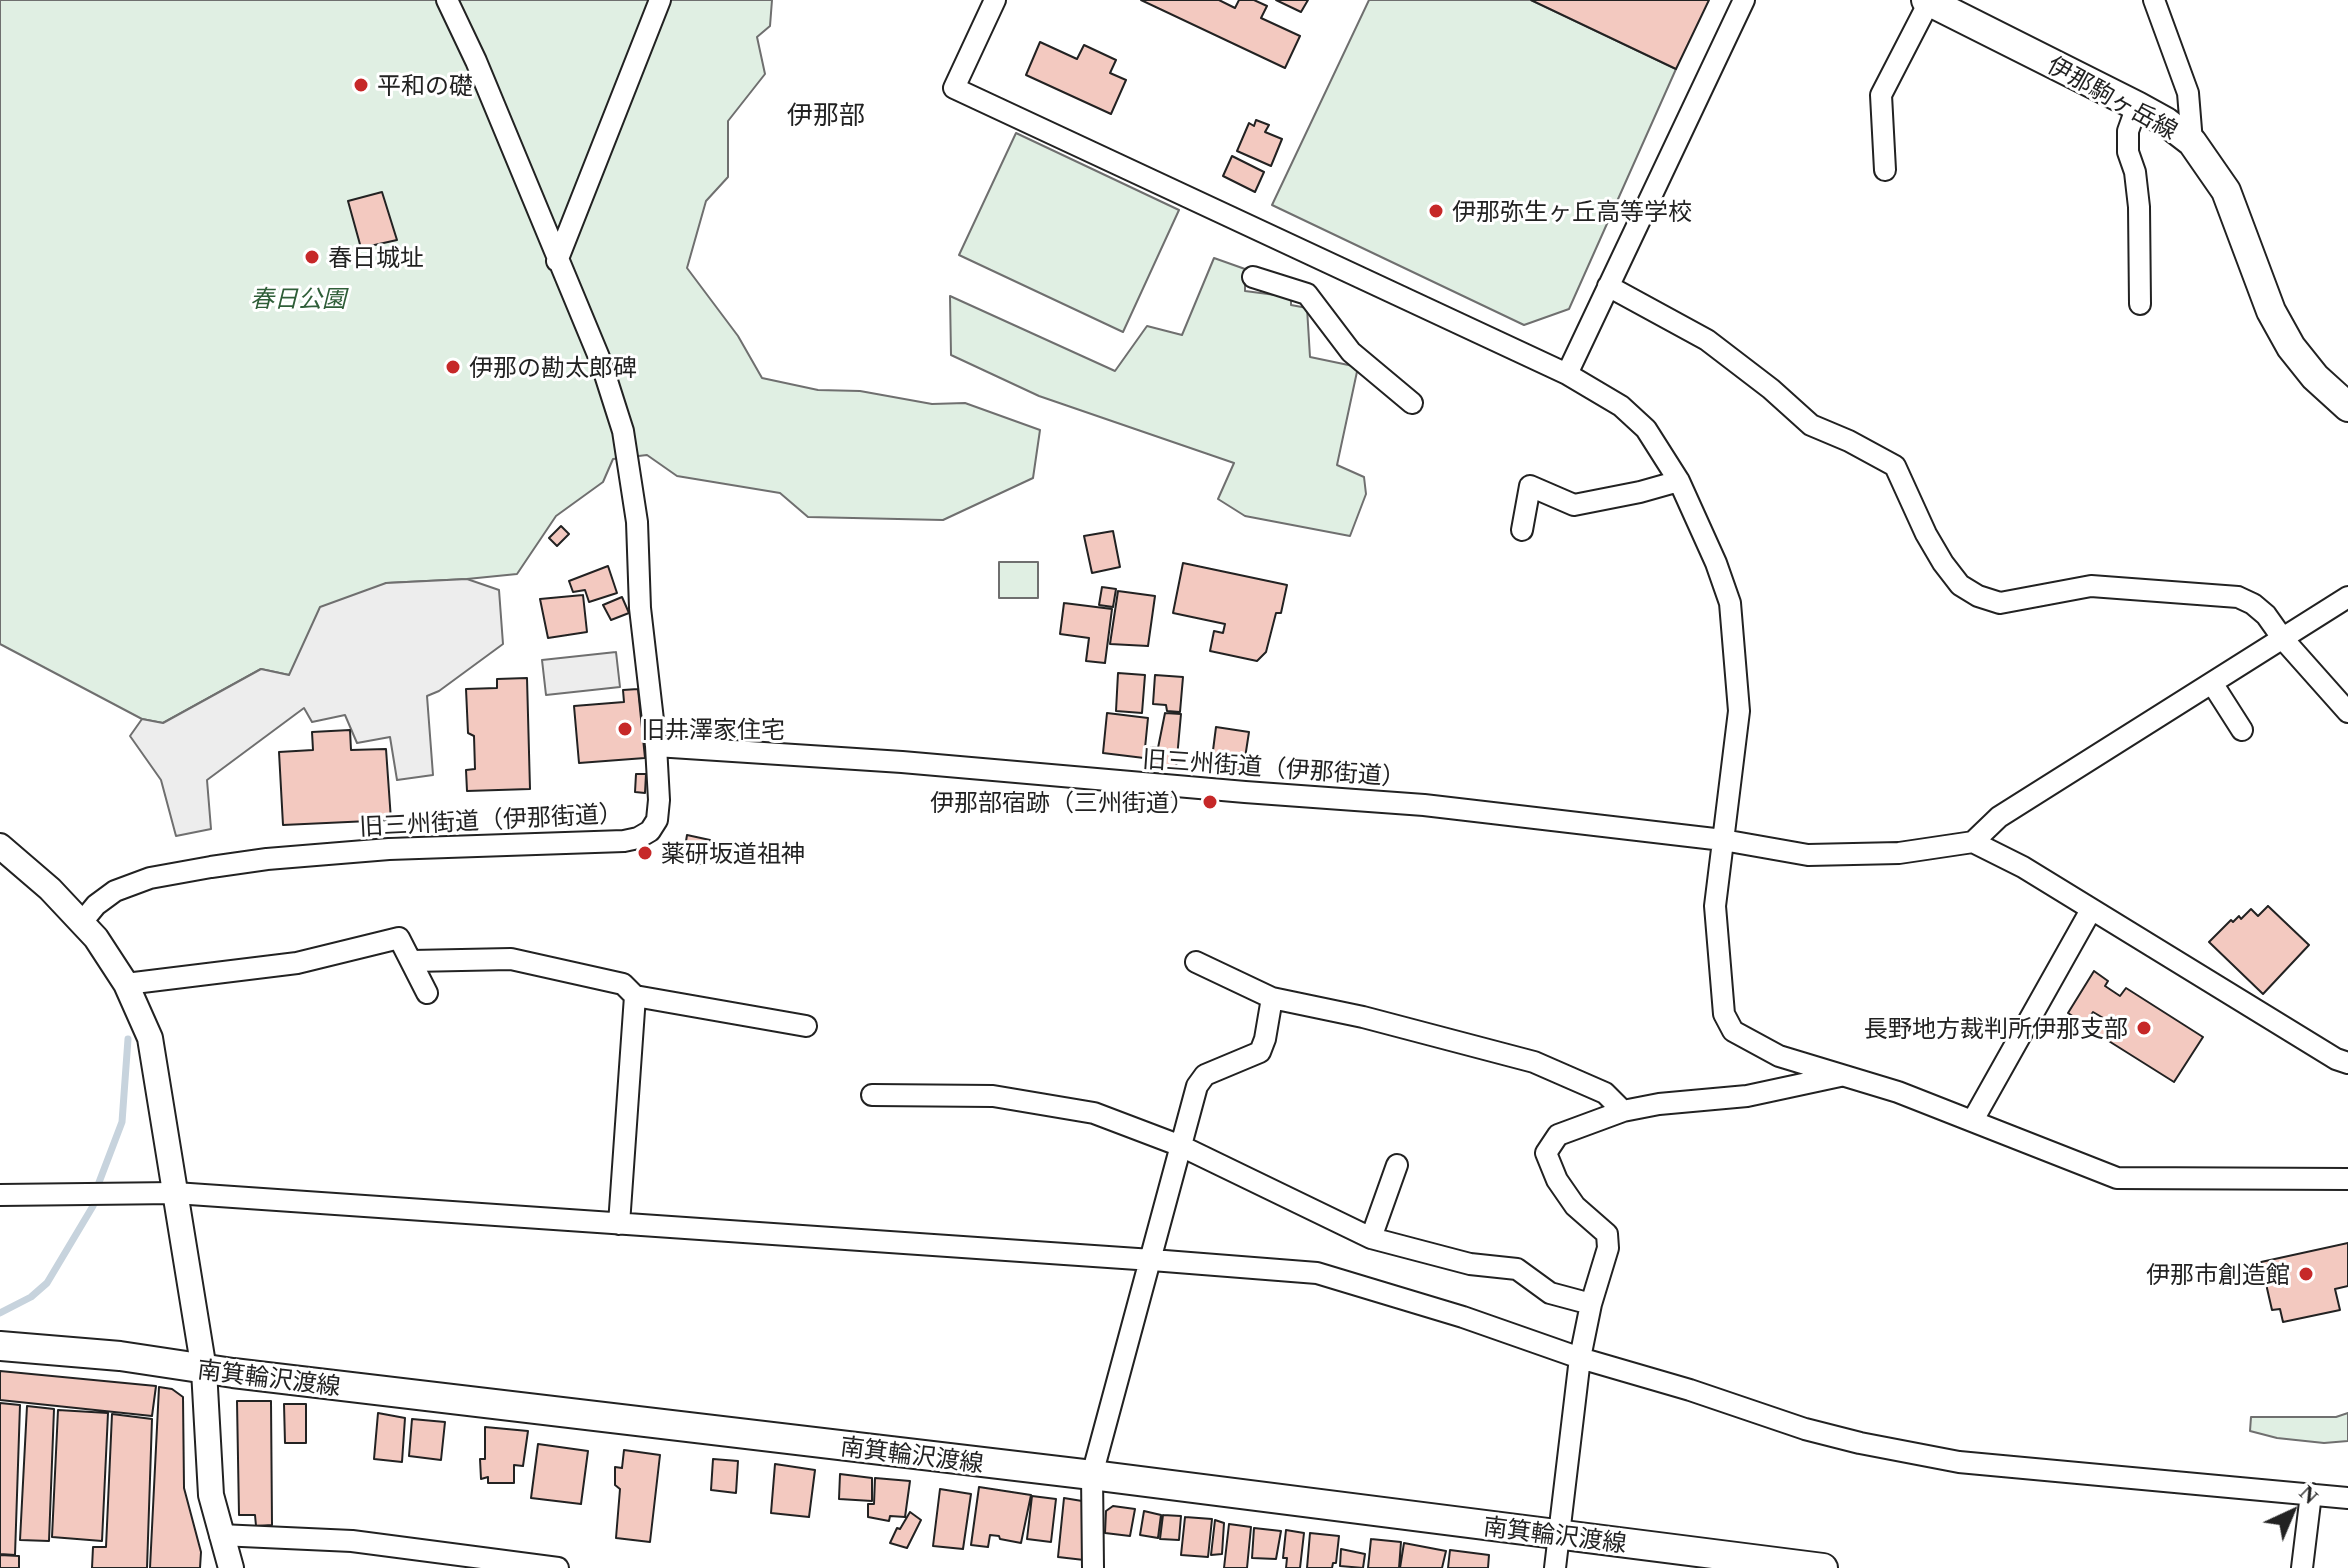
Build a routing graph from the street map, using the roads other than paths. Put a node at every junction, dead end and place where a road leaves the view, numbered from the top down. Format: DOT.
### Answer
graph roads {
  1 [pos="447,0"];
  2 [pos="660,0"];
  3 [pos="995,0"];
  4 [pos="1744,0"];
  5 [pos="2154,0"];
  6 [pos="1928,1"];
  7 [pos="2137,106"];
  8 [pos="2192,142"];
  9 [pos="1885,170"];
  10 [pos="557,261"];
  11 [pos="1253,277"];
  12 [pos="1608,286"];
  13 [pos="2140,304"];
  14 [pos="1567,374"];
  15 [pos="1412,403"];
  16 [pos="2348,407"];
  17 [pos="1679,481"];
  18 [pos="1522,530"];
  19 [pos="2348,597"];
  20 [pos="2283,639"];
  21 [pos="2212,683"];
  22 [pos="2348,711"];
  23 [pos="2242,730"];
  24 [pos="656,746"];
  25 [pos="1723,840"];
  26 [pos="1973,842"];
  27 [pos="4,853"];
  28 [pos="2091,910"];
  29 [pos="82,922"];
  30 [pos="412,961"];
  31 [pos="1196,962"];
  32 [pos="126,984"];
  33 [pos="427,993"];
  34 [pos="635,996"];
  35 [pos="1272,998"];
  36 [pos="806,1026"];
  37 [pos="2348,1063"];
  38 [pos="1840,1076"];
  39 [pos="872,1095"];
  40 [pos="1623,1111"];
  41 [pos="1973,1120"];
  42 [pos="1181,1146"];
  43 [pos="1397,1165"];
  44 [pos="2348,1179"];
  45 [pos="175,1193"];
  46 [pos="0,1195"];
  47 [pos="619,1224"];
  48 [pos="1371,1238"];
  49 [pos="1152,1260"];
  50 [pos="1591,1304"];
  51 [pos="0,1346"];
  52 [pos="1580,1358"];
  53 [pos="204,1370"];
  54 [pos="1092,1475"];
  55 [pos="2311,1494"];
  56 [pos="2348,1498"];
  57 [pos="220,1535"];
  58 [pos="1559,1535"];
  59 [pos="231,1568"];
  60 [pos="558,1568"];
  61 [pos="1093,1568"];
  62 [pos="1555,1568"];
  63 [pos="1823,1568"];
  64 [pos="2302,1568"];
  1 -- 10 [label="street"];
  2 -- 10 [label="street"];
  3 -- 14 [label="street"];
  4 -- 12 [label="street"];
  5 -- 8 [label="street"];
  6 -- 7 [label="main road, 伊那駒ヶ岳線"];
  6 -- 9 [label="street"];
  7 -- 8 [label="main road, 伊那駒ヶ岳線"];
  7 -- 13 [label="street"];
  8 -- 16 [label="main road, 伊那駒ヶ岳線"];
  10 -- 24 [label="street"];
  11 -- 15 [label="street"];
  12 -- 14 [label="street"];
  12 -- 20 [label="street"];
  14 -- 17 [label="street"];
  17 -- 18 [label="street"];
  17 -- 25 [label="street"];
  19 -- 20 [label="street"];
  20 -- 21 [label="street"];
  20 -- 22 [label="street"];
  21 -- 23 [label="street"];
  21 -- 26 [label="street"];
  24 -- 25 [label="street, 旧三州街道（伊那街道）"];
  24 -- 29 [label="street, 旧三州街道（伊那街道）"];
  25 -- 26 [label="street, 旧三州街道（伊那街道）"];
  25 -- 38 [label="street"];
  26 -- 28 [label="street"];
  27 -- 29 [label="street"];
  28 -- 37 [label="street"];
  28 -- 41 [label="street"];
  29 -- 32 [label="street"];
  30 -- 32 [label="street"];
  30 -- 33 [label="street"];
  30 -- 34 [label="street"];
  31 -- 35 [label="street"];
  32 -- 45 [label="street"];
  34 -- 36 [label="street"];
  34 -- 47 [label="street"];
  35 -- 40 [label="street"];
  35 -- 42 [label="street"];
  38 -- 40 [label="street"];
  38 -- 41 [label="street"];
  39 -- 42 [label="street"];
  40 -- 50 [label="street"];
  41 -- 44 [label="street"];
  42 -- 48 [label="street"];
  42 -- 49 [label="street"];
  43 -- 48 [label="street"];
  45 -- 46 [label="street"];
  45 -- 47 [label="street"];
  45 -- 53 [label="street"];
  47 -- 49 [label="street"];
  48 -- 50 [label="street"];
  49 -- 52 [label="street"];
  49 -- 54 [label="street"];
  50 -- 52 [label="street"];
  51 -- 53 [label="main road, 南箕輪沢渡線"];
  52 -- 55 [label="street"];
  52 -- 58 [label="street"];
  53 -- 54 [label="main road, 南箕輪沢渡線"];
  53 -- 57 [label="street"];
  54 -- 58 [label="main road, 南箕輪沢渡線"];
  54 -- 61 [label="street"];
  55 -- 56 [label="street"];
  55 -- 64 [label="street"];
  57 -- 59 [label="street"];
  57 -- 60 [label="street"];
  58 -- 62 [label="street"];
  58 -- 63 [label="main road, 南箕輪沢渡線"];
}
